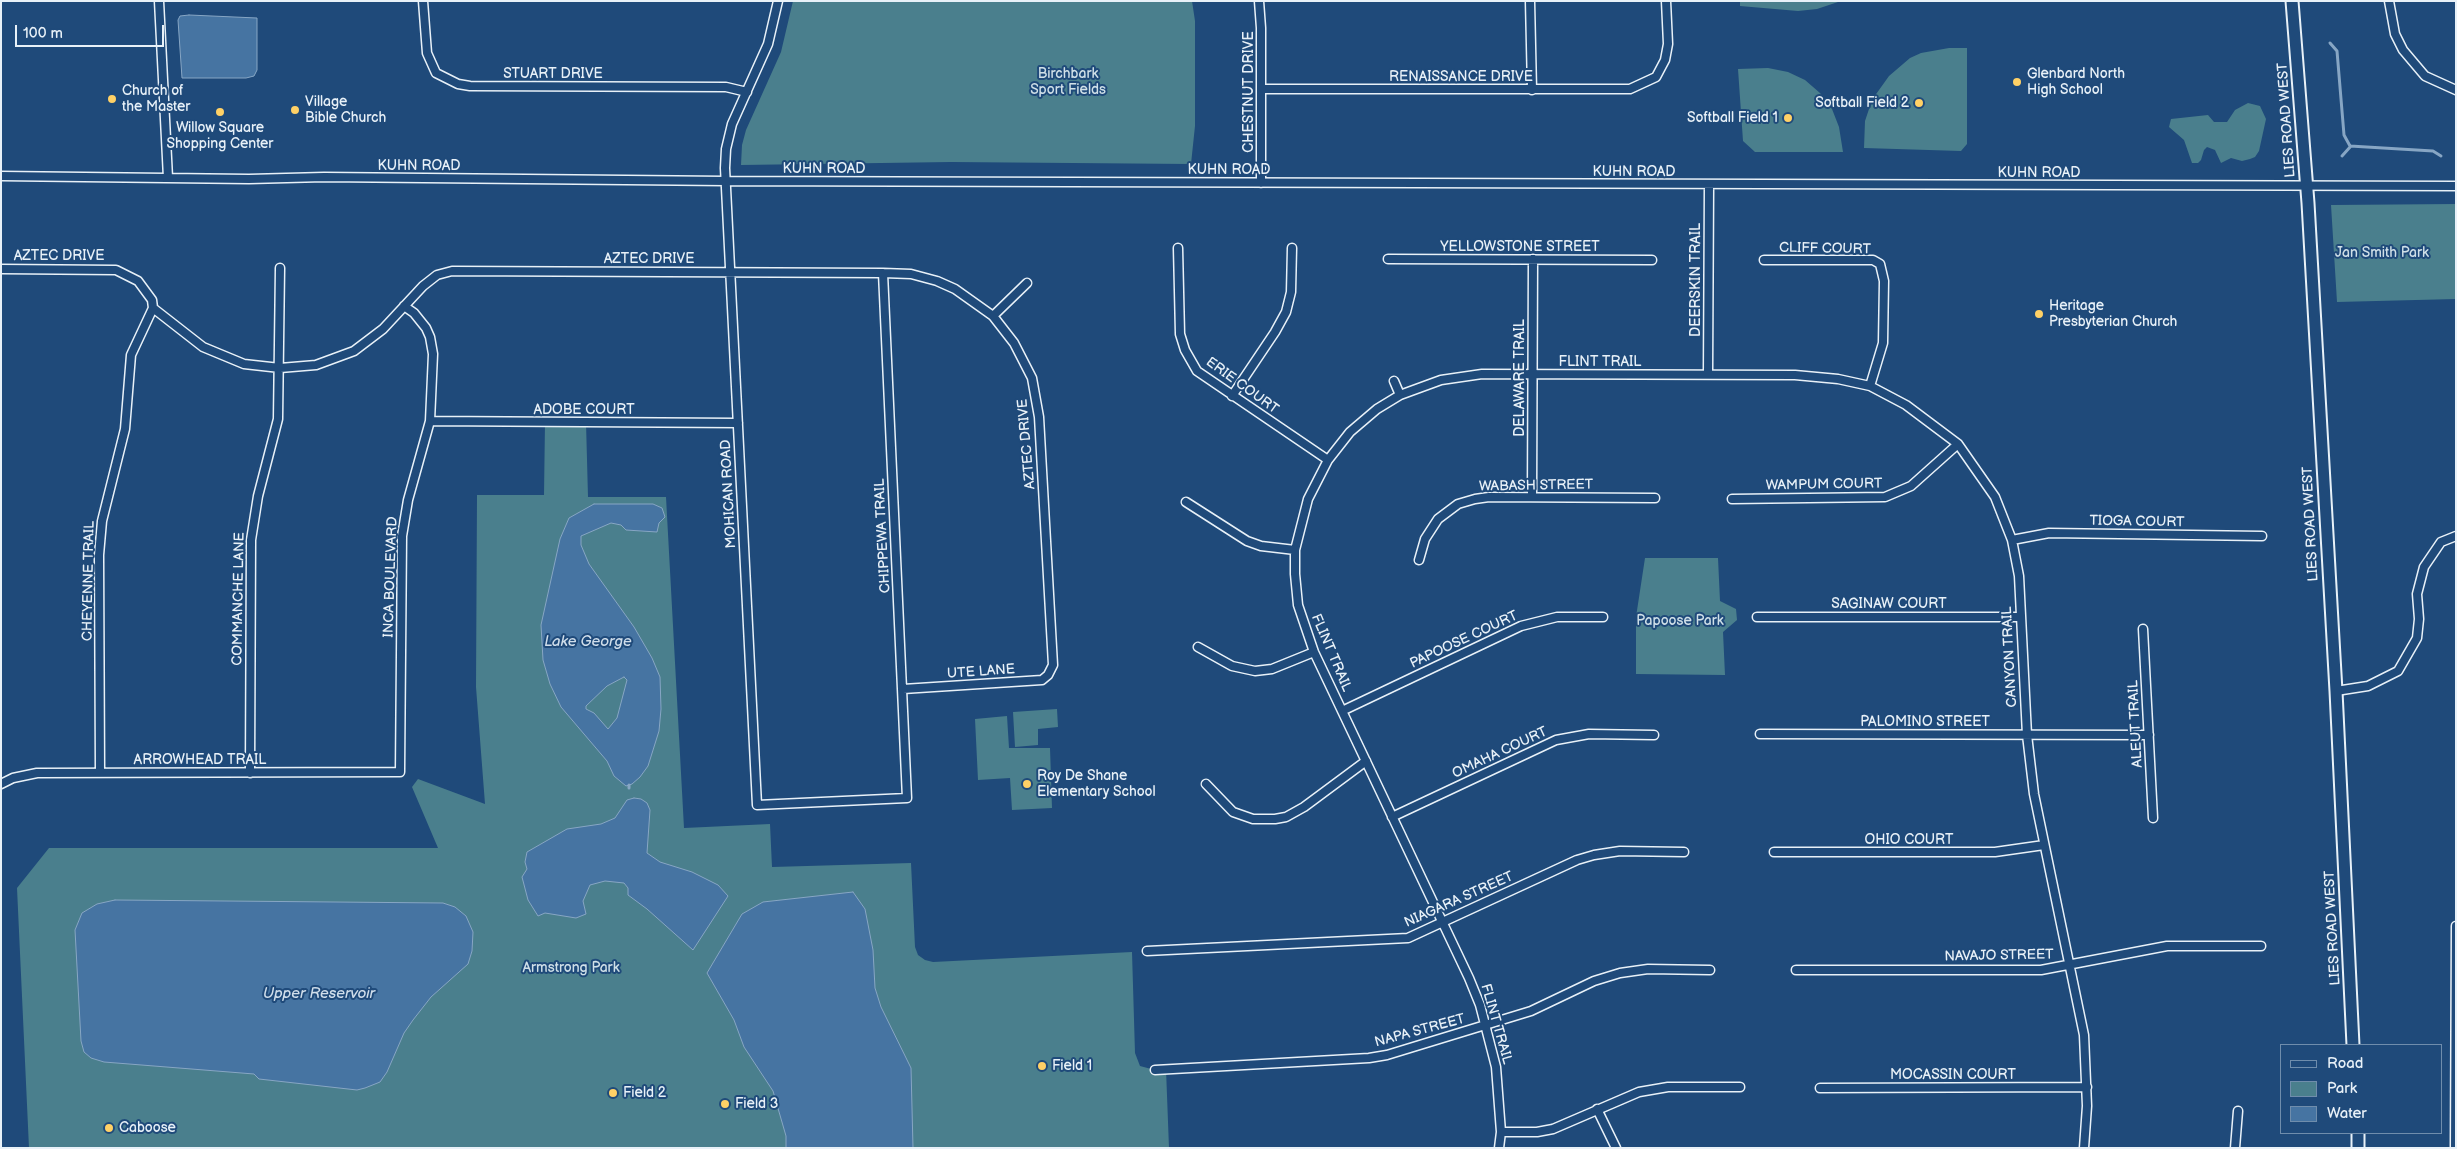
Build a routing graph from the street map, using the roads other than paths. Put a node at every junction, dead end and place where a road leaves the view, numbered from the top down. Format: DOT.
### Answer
graph roads {
  1 [pos="159,1"];
  2 [pos="423,1"];
  3 [pos="778,1"];
  4 [pos="1259,1"];
  5 [pos="1530,1"];
  6 [pos="1666,1"];
  7 [pos="2292,1"];
  8 [pos="2389,1"];
  9 [pos="1262,89"];
  10 [pos="1532,90"];
  11 [pos="2456,90"];
  12 [pos="747,92"];
  13 [pos="1,176"];
  14 [pos="168,178"];
  15 [pos="726,181"];
  16 [pos="1261,183"];
  17 [pos="1709,185"];
  18 [pos="2456,186"];
  19 [pos="2307,187"];
  20 [pos="1178,248"];
  21 [pos="1292,248"];
  22 [pos="1388,259"];
  23 [pos="1533,259"];
  24 [pos="1652,260"];
  25 [pos="1764,260"];
  26 [pos="280,268"];
  27 [pos="1,269"];
  28 [pos="730,272"];
  29 [pos="883,272"];
  30 [pos="1026,284"];
  31 [pos="404,306"];
  32 [pos="153,308"];
  33 [pos="993,316"];
  34 [pos="280,368"];
  35 [pos="1533,374"];
  36 [pos="1708,374"];
  37 [pos="1394,381"];
  38 [pos="1870,386"];
  39 [pos="1400,395"];
  40 [pos="1232,396"];
  41 [pos="430,421"];
  42 [pos="738,423"];
  43 [pos="1958,444"];
  44 [pos="1328,460"];
  45 [pos="1532,497"];
  46 [pos="1655,498"];
  47 [pos="1732,499"];
  48 [pos="1186,502"];
  49 [pos="2262,536"];
  50 [pos="2456,536"];
  51 [pos="2012,540"];
  52 [pos="1295,550"];
  53 [pos="1419,560"];
  54 [pos="1603,617"];
  55 [pos="1757,617"];
  56 [pos="2021,617"];
  57 [pos="2143,629"];
  58 [pos="1198,647"];
  59 [pos="1314,652"];
  60 [pos="1052,665"];
  61 [pos="903,689"];
  62 [pos="2336,691"];
  63 [pos="1342,711"];
  64 [pos="1760,734"];
  65 [pos="1654,735"];
  66 [pos="2027,735"];
  67 [pos="2149,735"];
  68 [pos="1366,762"];
  69 [pos="400,772"];
  70 [pos="100,773"];
  71 [pos="250,773"];
  72 [pos="1,784"];
  73 [pos="1206,784"];
  74 [pos="907,798"];
  75 [pos="1392,817"];
  76 [pos="2153,818"];
  77 [pos="2044,845"];
  78 [pos="1684,852"];
  79 [pos="1774,852"];
  80 [pos="1443,923"];
  81 [pos="2456,926"];
  82 [pos="2261,946"];
  83 [pos="1147,951"];
  84 [pos="2069,966"];
  85 [pos="1710,970"];
  86 [pos="1796,970"];
  87 [pos="1486,1026"];
  88 [pos="2353,1044"];
  89 [pos="1155,1070"];
  90 [pos="1740,1087"];
  91 [pos="2087,1087"];
  92 [pos="1820,1088"];
  93 [pos="1597,1109"];
  94 [pos="2238,1111"];
  95 [pos="1501,1132"];
  96 [pos="2358,1134"];
  97 [pos="1499,1148"];
  98 [pos="1616,1148"];
  99 [pos="2084,1148"];
  100 [pos="2235,1148"];
  101 [pos="2358,1148"];
  102 [pos="2455,1148"];
  1 -- 14 [label="street"];
  2 -- 12 [label="street, STUART DRIVE"];
  3 -- 12 [label="street, MOHICAN ROAD"];
  4 -- 9 [label="street, CHESTNUT DRIVE"];
  5 -- 10 [label="street"];
  6 -- 10 [label="street, RENAISSANCE DRIVE"];
  7 -- 19 [label="street, LIES ROAD WEST"];
  8 -- 11 [label="street"];
  9 -- 10 [label="street, RENAISSANCE DRIVE"];
  9 -- 16 [label="street, CHESTNUT DRIVE"];
  12 -- 15 [label="street, MOHICAN ROAD"];
  13 -- 14 [label="street, KUHN ROAD"];
  14 -- 15 [label="street, KUHN ROAD"];
  15 -- 16 [label="street, KUHN ROAD"];
  15 -- 28 [label="street, MOHICAN ROAD"];
  16 -- 17 [label="street, KUHN ROAD"];
  17 -- 19 [label="street, KUHN ROAD"];
  17 -- 36 [label="street, DEERSKIN TRAIL"];
  18 -- 19 [label="street, KUHN ROAD"];
  19 -- 62 [label="street, LIES ROAD WEST"];
  20 -- 40 [label="street, ERIE COURT"];
  21 -- 40 [label="street"];
  22 -- 23 [label="street, YELLOWSTONE STREET"];
  23 -- 24 [label="street, YELLOWSTONE STREET"];
  23 -- 35 [label="street, DELAWARE TRAIL"];
  25 -- 38 [label="street, CLIFF COURT"];
  26 -- 34 [label="street, COMMANCHE LANE"];
  27 -- 32 [label="street, AZTEC DRIVE"];
  28 -- 29 [label="street, AZTEC DRIVE"];
  28 -- 31 [label="street, AZTEC DRIVE"];
  28 -- 42 [label="street, MOHICAN ROAD"];
  29 -- 33 [label="street, AZTEC DRIVE"];
  29 -- 61 [label="street, CHIPPEWA TRAIL"];
  30 -- 33 [label="street"];
  31 -- 34 [label="street, AZTEC DRIVE"];
  31 -- 41 [label="street, INCA BOULEVARD"];
  32 -- 34 [label="street, AZTEC DRIVE"];
  32 -- 70 [label="street, CHEYENNE TRAIL"];
  33 -- 60 [label="street, AZTEC DRIVE"];
  34 -- 71 [label="street, COMMANCHE LANE"];
  35 -- 36 [label="street, FLINT TRAIL"];
  35 -- 39 [label="street, FLINT TRAIL"];
  35 -- 45 [label="street, DELAWARE TRAIL"];
  36 -- 38 [label="street, CANYON TRAIL"];
  37 -- 39 [label="street"];
  38 -- 43 [label="street, CANYON TRAIL"];
  39 -- 44 [label="street, FLINT TRAIL"];
  40 -- 44 [label="street, ERIE COURT"];
  41 -- 42 [label="street, ADOBE COURT"];
  41 -- 69 [label="street, INCA BOULEVARD"];
  42 -- 74 [label="street, MOHICAN ROAD"];
  43 -- 47 [label="street, WAMPUM COURT"];
  43 -- 51 [label="street, CANYON TRAIL"];
  44 -- 52 [label="street, FLINT TRAIL"];
  45 -- 46 [label="street, WABASH STREET"];
  45 -- 53 [label="street, WABASH STREET"];
  48 -- 52 [label="street"];
  49 -- 51 [label="street, TIOGA COURT"];
  50 -- 62 [label="street"];
  51 -- 56 [label="street, CANYON TRAIL"];
  52 -- 59 [label="street, FLINT TRAIL"];
  54 -- 63 [label="street, PAPOOSE COURT"];
  55 -- 56 [label="street, SAGINAW COURT"];
  56 -- 66 [label="street, CANYON TRAIL"];
  57 -- 67 [label="street, ALEUT TRAIL"];
  58 -- 59 [label="street"];
  59 -- 63 [label="street, FLINT TRAIL"];
  60 -- 61 [label="street, UTE LANE"];
  61 -- 74 [label="street, CHIPPEWA TRAIL"];
  62 -- 88 [label="street, LIES ROAD WEST"];
  63 -- 68 [label="street, FLINT TRAIL"];
  64 -- 66 [label="street, PALOMINO STREET"];
  65 -- 75 [label="street, OMAHA COURT"];
  66 -- 67 [label="street, PALOMINO STREET"];
  66 -- 77 [label="street, CANYON TRAIL"];
  67 -- 76 [label="street, ALEUT TRAIL"];
  68 -- 73 [label="street"];
  68 -- 75 [label="street, FLINT TRAIL"];
  69 -- 71 [label="street, ARROWHEAD TRAIL"];
  70 -- 71 [label="street, ARROWHEAD TRAIL"];
  70 -- 72 [label="street, ARROWHEAD TRAIL"];
  75 -- 80 [label="street, FLINT TRAIL"];
  77 -- 79 [label="street, OHIO COURT"];
  77 -- 84 [label="street, CANYON TRAIL"];
  78 -- 80 [label="street, NIAGARA STREET"];
  80 -- 83 [label="street, NIAGARA STREET"];
  80 -- 87 [label="street, FLINT TRAIL"];
  81 -- 102 [label="street"];
  82 -- 84 [label="street, NAVAJO STREET"];
  84 -- 86 [label="street, NAVAJO STREET"];
  84 -- 91 [label="street, CANYON TRAIL"];
  85 -- 87 [label="street, NAPA STREET"];
  87 -- 89 [label="street, NAPA STREET"];
  87 -- 95 [label="street, FLINT TRAIL"];
  90 -- 93 [label="street"];
  91 -- 92 [label="street, MOCASSIN COURT"];
  91 -- 99 [label="street, CANYON TRAIL"];
  93 -- 95 [label="street"];
  93 -- 98 [label="street"];
  94 -- 100 [label="street"];
  95 -- 97 [label="street, FLINT TRAIL"];
  96 -- 101 [label="street"];
}
